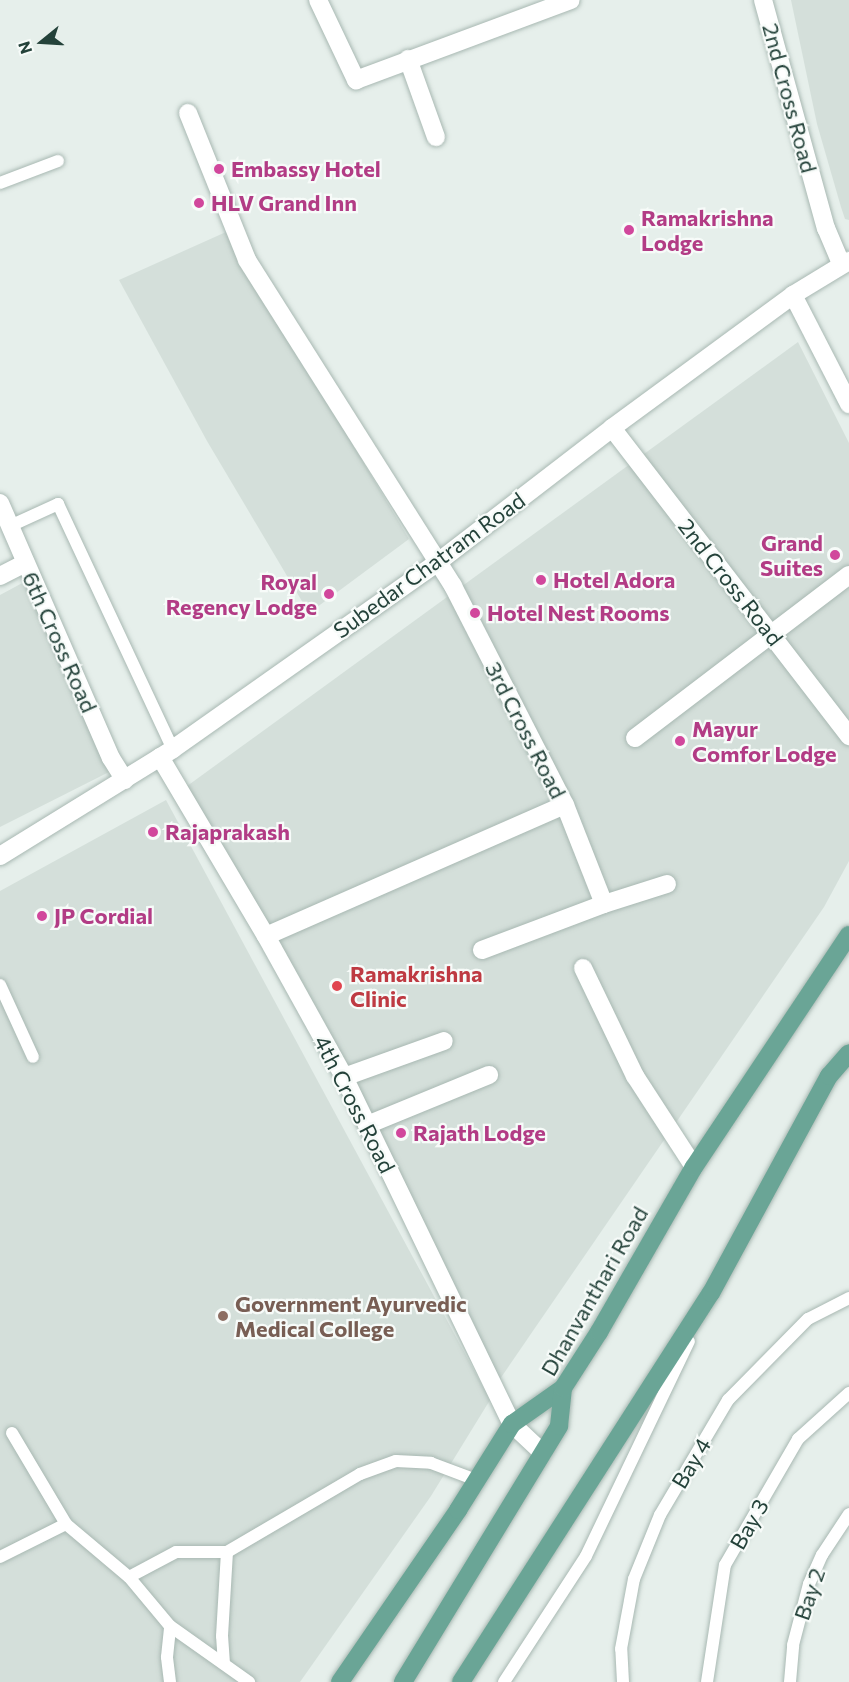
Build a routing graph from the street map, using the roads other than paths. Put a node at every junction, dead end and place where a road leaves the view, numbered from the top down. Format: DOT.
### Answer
graph roads {
  1 [pos="318,0"];
  2 [pos="571,0"];
  3 [pos="763,0"];
  4 [pos="546,5"];
  5 [pos="408,59"];
  6 [pos="188,113"];
  7 [pos="436,137"];
  8 [pos="58,161"];
  9 [pos="0,183"];
  10 [pos="845,262"];
  11 [pos="793,295"];
  12 [pos="849,404"];
  13 [pos="612,428"];
  14 [pos="0,503"];
  15 [pos="10,526"];
  16 [pos="25,563"];
  17 [pos="437,563"];
  18 [pos="849,575"];
  19 [pos="0,576"];
  20 [pos="771,633"];
  21 [pos="849,736"];
  22 [pos="634,738"];
  23 [pos="166,753"];
  24 [pos="125,780"];
  25 [pos="565,805"];
  26 [pos="0,856"];
  27 [pos="667,884"];
  28 [pos="604,904"];
  29 [pos="266,936"];
  30 [pos="848,939"];
  31 [pos="482,950"];
  32 [pos="583,968"];
  33 [pos="0,985"];
  34 [pos="444,1041"];
  35 [pos="849,1053"];
  36 [pos="33,1057"];
  37 [pos="489,1075"];
  38 [pos="344,1077"];
  39 [pos="367,1125"];
  40 [pos="694,1167"];
  41 [pos="711,1293"];
  42 [pos="849,1298"];
  43 [pos="563,1388"];
  44 [pos="849,1393"];
  45 [pos="512,1424"];
  46 [pos="12,1432"];
  47 [pos="543,1453"];
  48 [pos="476,1480"];
  49 [pos="849,1514"];
  50 [pos="66,1524"];
  51 [pos="227,1552"];
  52 [pos="0,1557"];
  53 [pos="129,1577"];
  54 [pos="170,1626"];
  55 [pos="224,1664"];
  56 [pos="170,1682"];
  57 [pos="249,1682"];
  58 [pos="340,1682"];
  59 [pos="403,1682"];
  60 [pos="461,1682"];
  61 [pos="504,1682"];
  62 [pos="623,1682"];
  63 [pos="707,1682"];
  64 [pos="790,1682"];
  1 -- 5 [label="street"];
  2 -- 4 [label="street"];
  3 -- 10 [label="street, 2nd Cross Road"];
  4 -- 5 [label="street"];
  5 -- 7 [label="street"];
  6 -- 17 [label="street, 3rd Cross Road"];
  8 -- 9 [label="lane"];
  10 -- 11 [label="street, Subedar Chatram Road"];
  11 -- 12 [label="street"];
  11 -- 13 [label="street, Subedar Chatram Road"];
  13 -- 17 [label="street, Subedar Chatram Road"];
  13 -- 20 [label="street, 2nd Cross Road"];
  14 -- 15 [label="street, 6th Cross Road"];
  15 -- 16 [label="street, 6th Cross Road"];
  15 -- 23 [label="lane"];
  16 -- 19 [label="street"];
  16 -- 24 [label="street, 6th Cross Road"];
  17 -- 23 [label="street, Subedar Chatram Road"];
  17 -- 25 [label="street, 3rd Cross Road"];
  18 -- 20 [label="street"];
  20 -- 21 [label="street, 2nd Cross Road"];
  20 -- 22 [label="street"];
  23 -- 24 [label="street, Subedar Chatram Road"];
  23 -- 29 [label="street, 4th Cross Road"];
  24 -- 26 [label="street, Subedar Chatram Road"];
  25 -- 28 [label="street, 3rd Cross Road"];
  25 -- 29 [label="street"];
  27 -- 28 [label="street"];
  28 -- 31 [label="street"];
  29 -- 38 [label="street, 4th Cross Road"];
  30 -- 40 [label="main road, Dhanvanthari Road"];
  32 -- 40 [label="street"];
  33 -- 36 [label="lane"];
  34 -- 38 [label="street"];
  35 -- 41 [label="main road"];
  37 -- 39 [label="street"];
  38 -- 39 [label="street, 4th Cross Road"];
  39 -- 45 [label="street, 4th Cross Road"];
  40 -- 43 [label="main road, Dhanvanthari Road"];
  41 -- 60 [label="main road"];
  41 -- 61 [label="lane"];
  42 -- 62 [label="lane, Bay 4"];
  43 -- 45 [label="main road"];
  43 -- 47 [label="main road, Dhanvanthari Road"];
  44 -- 63 [label="lane, Bay 3"];
  45 -- 47 [label="street, 4th Cross Road"];
  45 -- 48 [label="main road"];
  46 -- 50 [label="lane"];
  47 -- 59 [label="main road, Dhanvanthari Road"];
  48 -- 51 [label="lane"];
  48 -- 58 [label="main road"];
  49 -- 64 [label="lane, Bay 2"];
  50 -- 52 [label="lane"];
  50 -- 53 [label="lane"];
  51 -- 53 [label="lane"];
  51 -- 55 [label="lane"];
  53 -- 54 [label="lane"];
  54 -- 55 [label="lane"];
  54 -- 56 [label="lane"];
  55 -- 57 [label="lane"];
}
